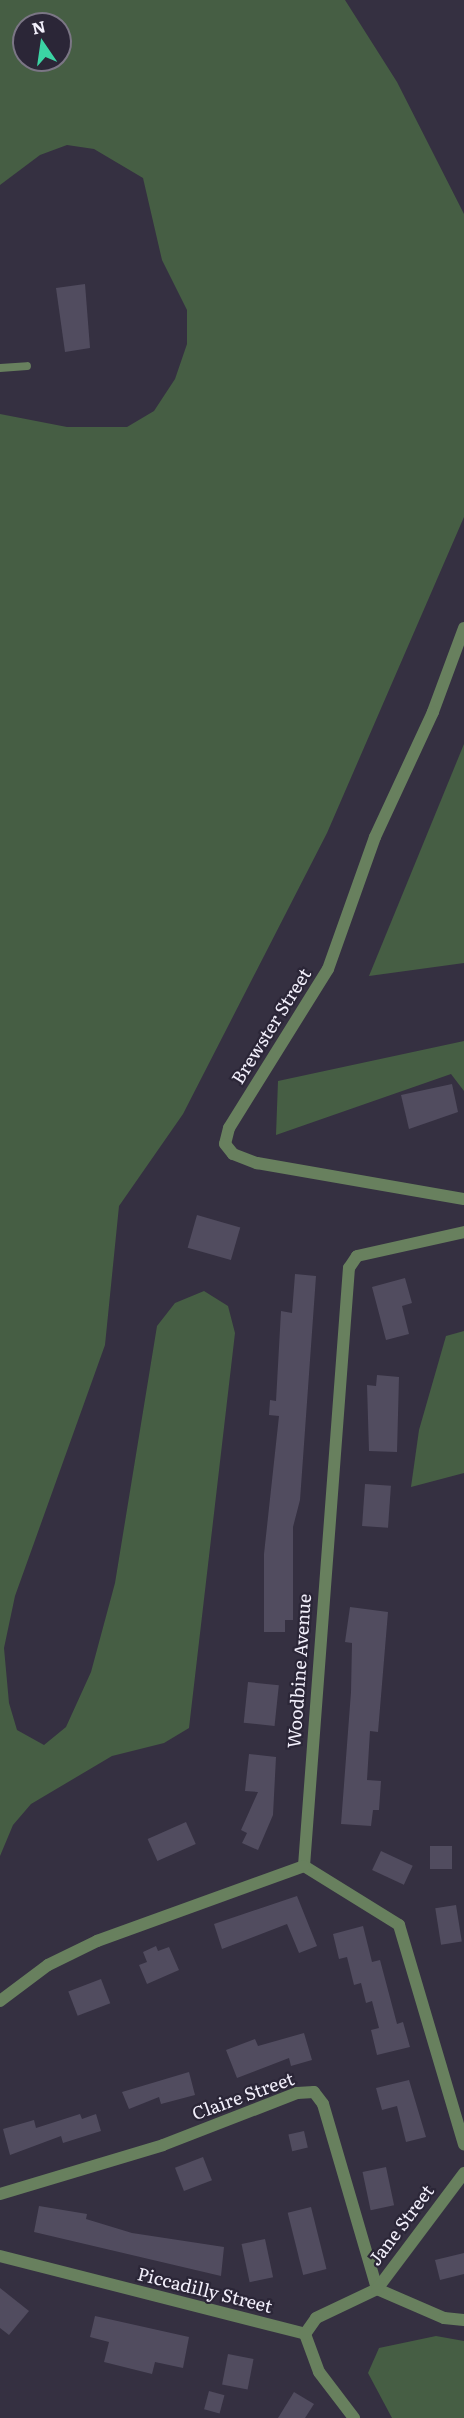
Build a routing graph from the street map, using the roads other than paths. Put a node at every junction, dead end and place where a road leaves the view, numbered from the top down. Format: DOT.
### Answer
graph roads {
  1 [pos="27,366"];
  2 [pos="0,368"];
  3 [pos="464,628"];
  4 [pos="464,1199"];
  5 [pos="464,1232"];
  6 [pos="304,1866"];
  7 [pos="0,2001"];
  8 [pos="464,2145"];
  9 [pos="464,2173"];
  10 [pos="0,2194"];
  11 [pos="0,2256"];
  12 [pos="377,2289"];
  13 [pos="464,2320"];
  14 [pos="305,2334"];
  15 [pos="354,2418"];
  1 -- 2 [label="lane"];
  3 -- 4 [label="street, Brewster Street"];
  5 -- 6 [label="street, Woodbine Avenue"];
  6 -- 7 [label="street"];
  6 -- 8 [label="street"];
  9 -- 12 [label="street, Jane Street"];
  10 -- 12 [label="street, Claire Street"];
  11 -- 14 [label="street, Piccadilly Street"];
  12 -- 13 [label="street"];
  12 -- 14 [label="street, Jane Street"];
  14 -- 15 [label="street"];
}
